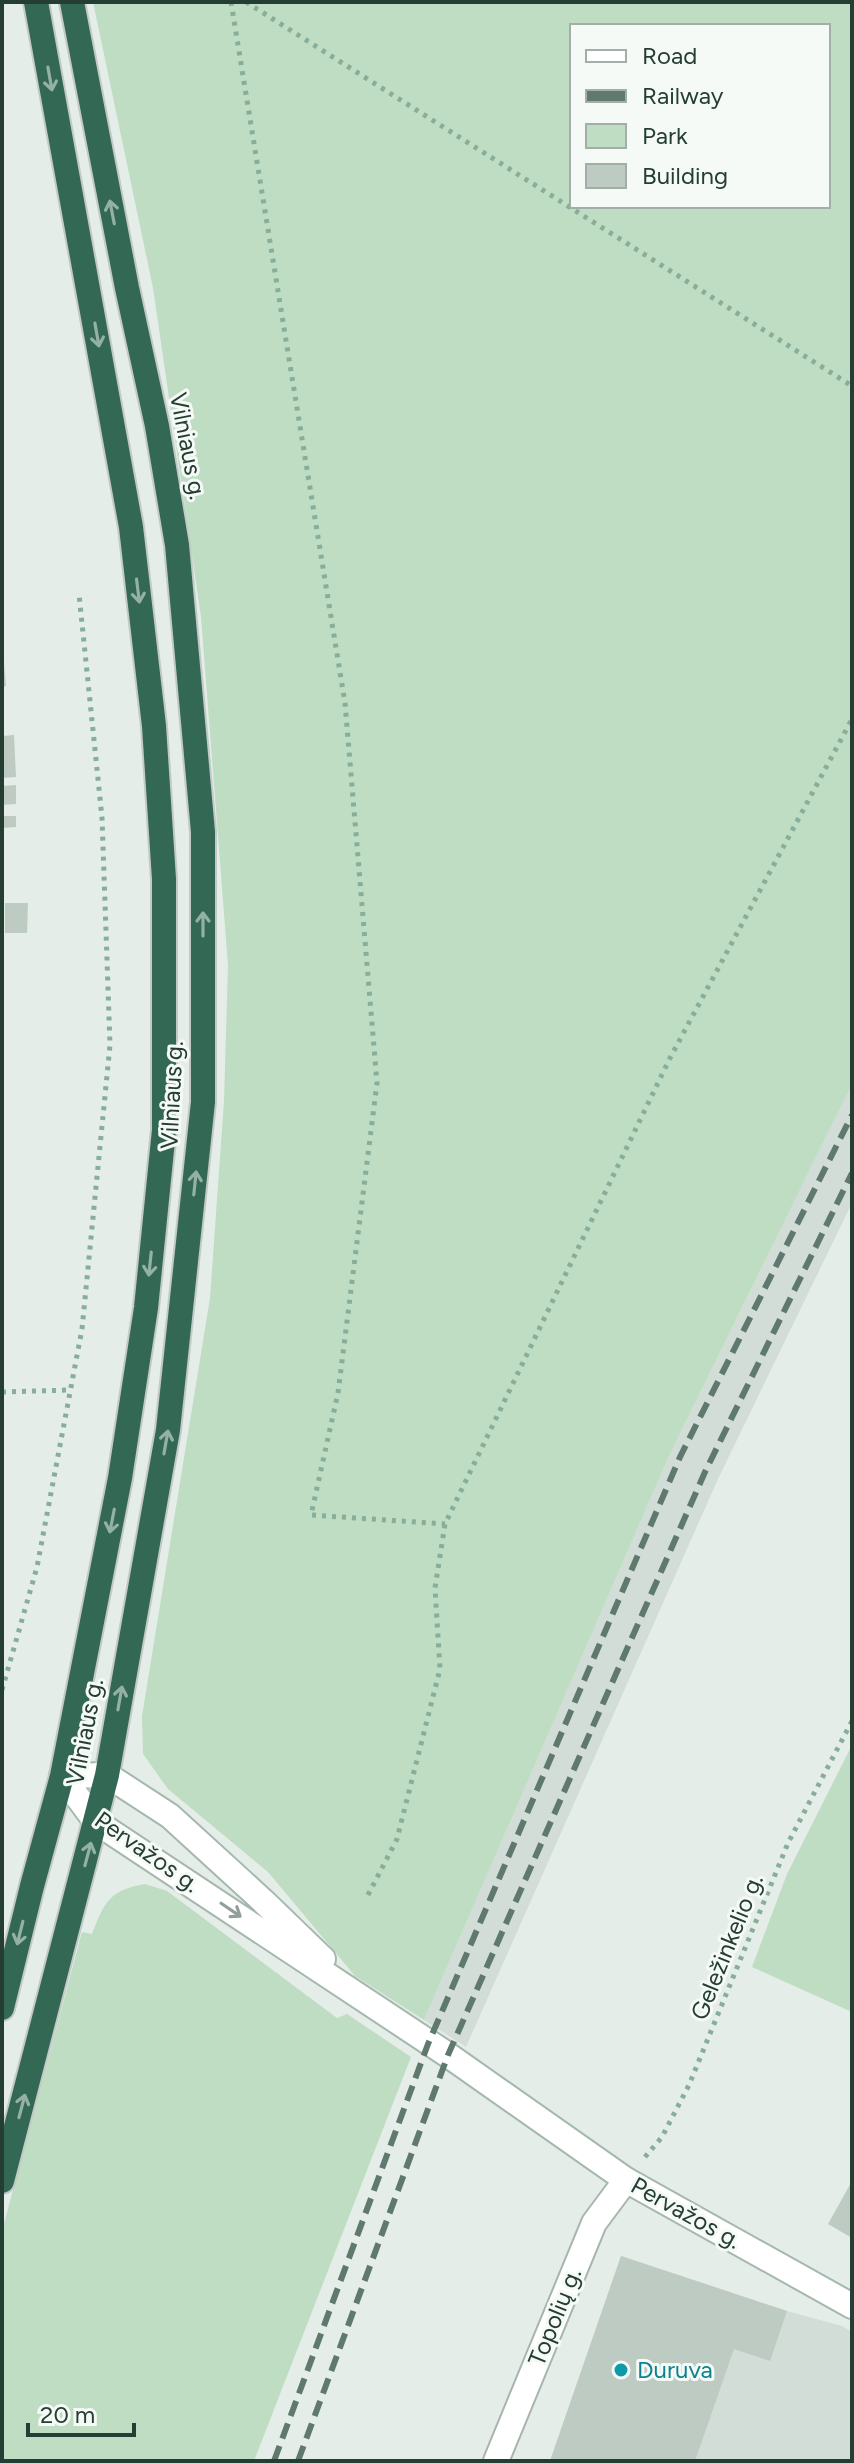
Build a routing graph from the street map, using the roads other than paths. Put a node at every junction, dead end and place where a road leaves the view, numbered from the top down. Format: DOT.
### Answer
graph roads {
  1 [pos="36,2"];
  2 [pos="72,2"];
  3 [pos="107,1775"];
  4 [pos="62,1776"];
  5 [pos="96,1822"];
  6 [pos="368,2002"];
  7 [pos="2,2008"];
  8 [pos="626,2180"];
  9 [pos="2,2181"];
  10 [pos="852,2306"];
  11 [pos="496,2461"];
  1 -- 4 [label="highway, Vilniaus g., one-way"];
  3 -- 2 [label="highway, Vilniaus g., one-way"];
  3 -- 4 [label="main road, Pervažos g."];
  3 -- 5 [label="highway, Vilniaus g."];
  3 -- 6 [label="main road, Pervažos g."];
  4 -- 5 [label="main road, Pervažos g."];
  4 -- 7 [label="highway, Vilniaus g., one-way"];
  5 -- 6 [label="main road, Pervažos g., one-way"];
  9 -- 5 [label="highway, Vilniaus g., one-way"];
  6 -- 8 [label="main road, Pervažos g."];
  8 -- 10 [label="main road, Pervažos g."];
  8 -- 11 [label="main road, Topolių g."];
}
